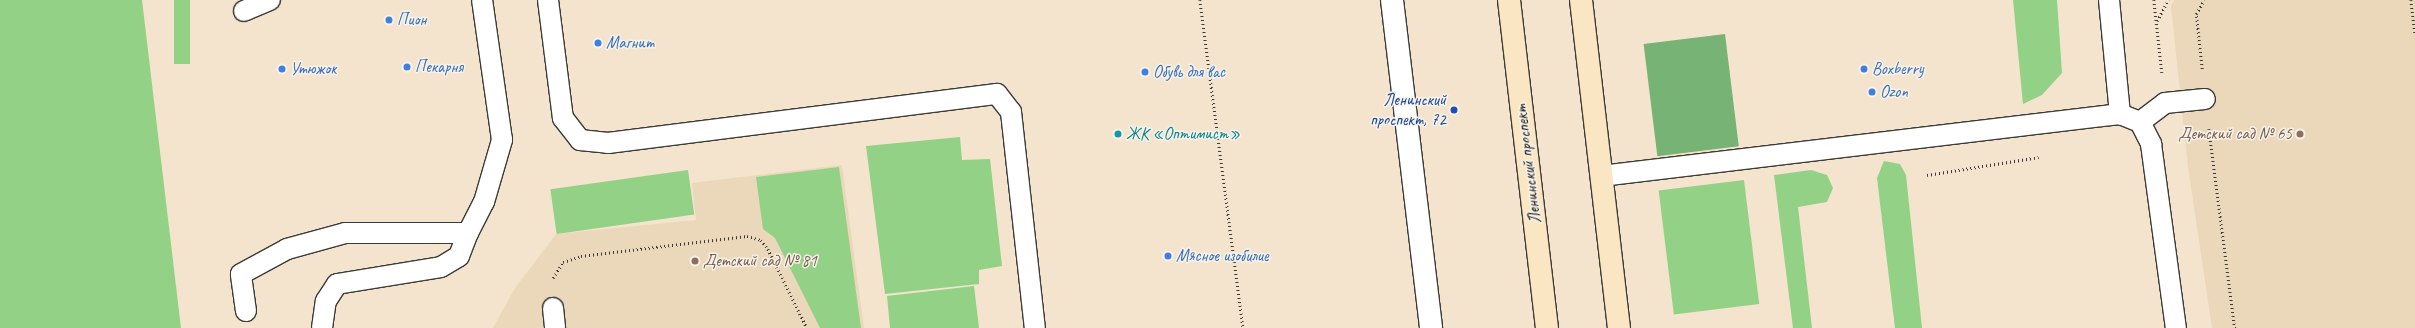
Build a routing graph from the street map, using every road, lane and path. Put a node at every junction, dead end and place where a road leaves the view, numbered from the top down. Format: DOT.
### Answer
graph roads {
  1 [pos="270,0"];
  2 [pos="482,0"];
  3 [pos="548,0"];
  4 [pos="1200,0"];
  5 [pos="1392,0"];
  6 [pos="1509,0"];
  7 [pos="1581,0"];
  8 [pos="2108,0"];
  9 [pos="2154,0"];
  10 [pos="2168,0"];
  11 [pos="2204,0"];
  12 [pos="2411,0"];
  13 [pos="244,11"];
  14 [pos="2157,21"];
  15 [pos="2415,34"];
  16 [pos="2205,99"];
  17 [pos="2165,103"];
  18 [pos="2120,114"];
  19 [pos="2140,122"];
  20 [pos="2043,156"];
  21 [pos="1927,175"];
  22 [pos="1602,176"];
  23 [pos="468,234"];
  24 [pos="553,308"];
  25 [pos="246,311"];
  26 [pos="322,328"];
  27 [pos="555,328"];
  28 [pos="808,328"];
  29 [pos="1034,328"];
  30 [pos="1243,328"];
  31 [pos="1431,328"];
  32 [pos="1547,328"];
  33 [pos="1619,328"];
  34 [pos="2176,328"];
  35 [pos="2235,328"];
  1 -- 13 [label="lane"];
  2 -- 23 [label="lane"];
  3 -- 29 [label="lane"];
  4 -- 30 [label="path"];
  5 -- 31 [label="street"];
  6 -- 32 [label="main road, Ленинский проспект"];
  7 -- 22 [label="main road"];
  8 -- 18 [label="lane"];
  9 -- 14 [label="path"];
  10 -- 14 [label="path"];
  11 -- 16 [label="path"];
  12 -- 15 [label="path"];
  14 -- 17 [label="path"];
  16 -- 17 [label="lane"];
  16 -- 35 [label="path"];
  17 -- 19 [label="lane"];
  18 -- 19 [label="lane"];
  18 -- 22 [label="lane"];
  19 -- 34 [label="lane"];
  20 -- 21 [label="path"];
  22 -- 33 [label="main road"];
  23 -- 25 [label="lane"];
  23 -- 26 [label="lane"];
  24 -- 27 [label="lane"];
  24 -- 28 [label="path"];
}
